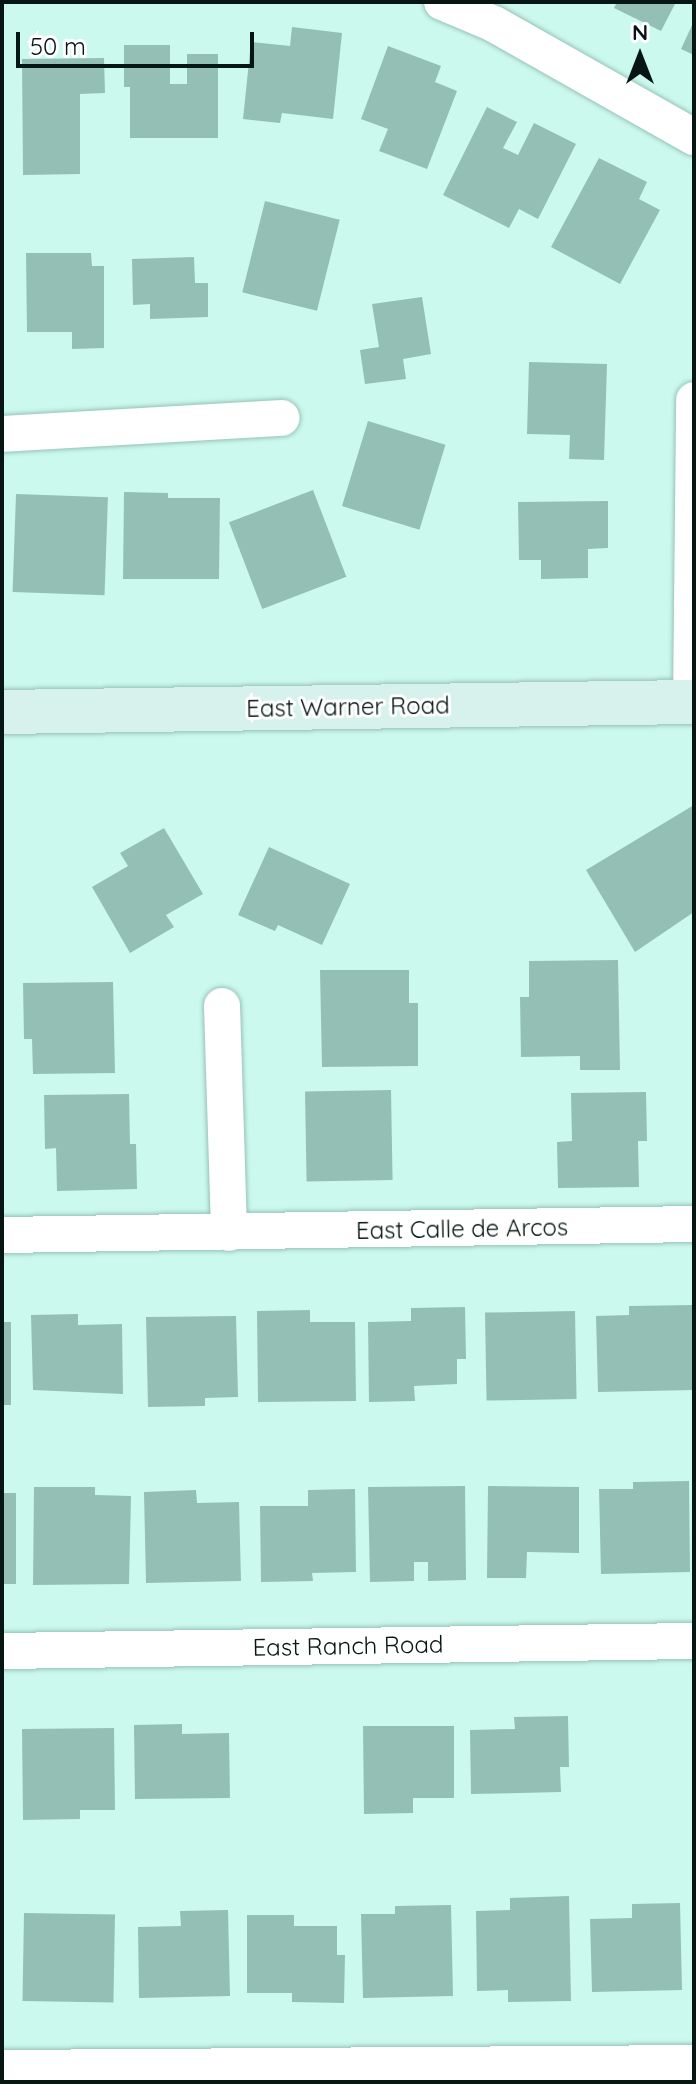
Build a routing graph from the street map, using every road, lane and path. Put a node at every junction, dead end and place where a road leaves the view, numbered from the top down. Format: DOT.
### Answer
graph roads {
  1 [pos="442,2"];
  2 [pos="694,137"];
  3 [pos="693,408"];
  4 [pos="282,418"];
  5 [pos="2,434"];
  6 [pos="693,702"];
  7 [pos="2,712"];
  8 [pos="222,1006"];
  9 [pos="694,1224"];
  10 [pos="229,1233"];
  11 [pos="2,1235"];
  12 [pos="694,1641"];
  13 [pos="2,1651"];
  14 [pos="694,2063"];
  15 [pos="2,2068"];
  1 -- 2 [label="street"];
  3 -- 6 [label="street"];
  4 -- 5 [label="street"];
  6 -- 7 [label="main road, East Warner Road"];
  8 -- 10 [label="street"];
  9 -- 10 [label="street, East Calle de Arcos"];
  10 -- 11 [label="street, East Calle de Arcos"];
  12 -- 13 [label="street, East Ranch Road"];
  14 -- 15 [label="street"];
}
